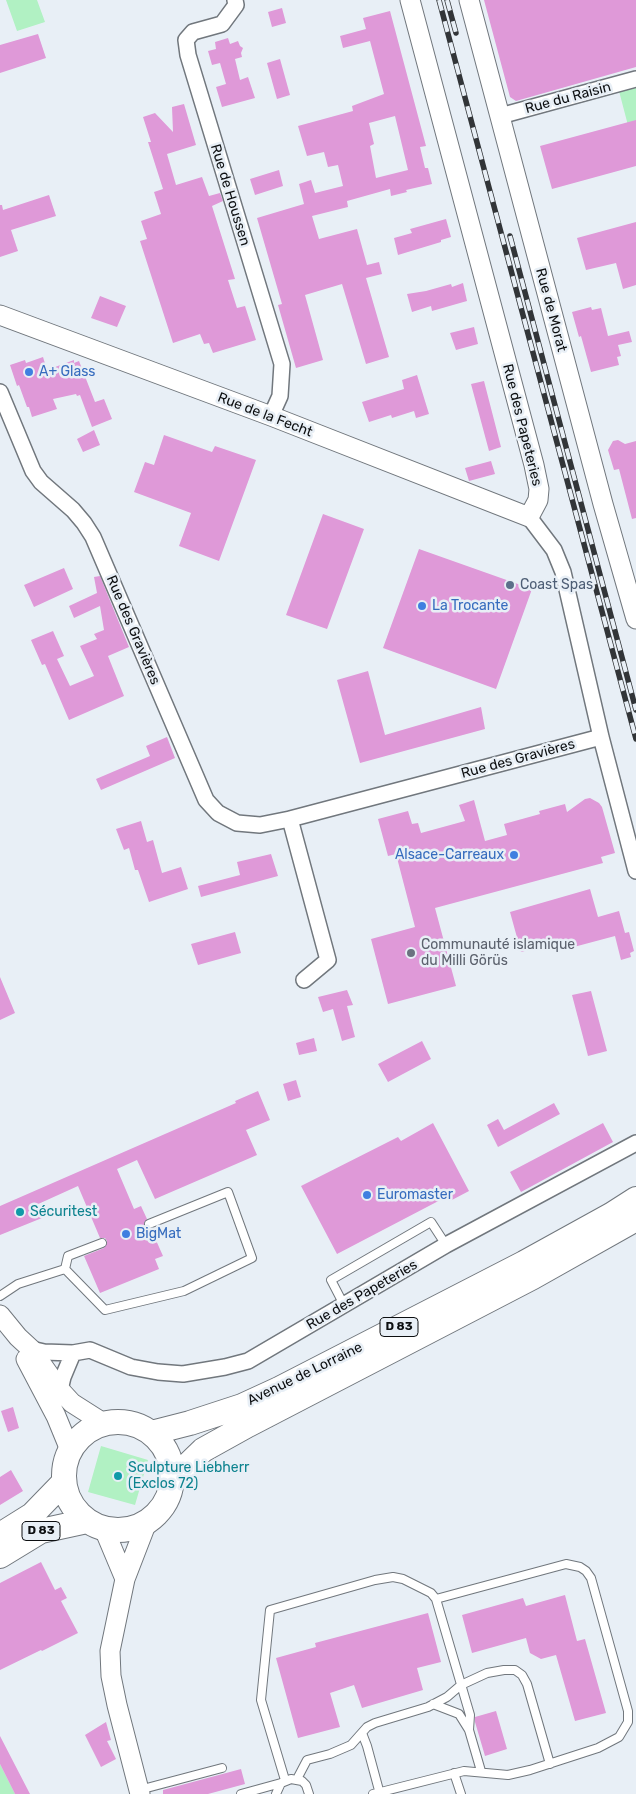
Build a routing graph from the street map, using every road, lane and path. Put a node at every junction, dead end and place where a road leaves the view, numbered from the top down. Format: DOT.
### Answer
graph roads {
  1 [pos="235,0"];
  2 [pos="410,0"];
  3 [pos="470,0"];
  4 [pos="636,79"];
  5 [pos="500,116"];
  6 [pos="0,315"];
  7 [pos="0,392"];
  8 [pos="271,416"];
  9 [pos="528,517"];
  10 [pos="636,619"];
  11 [pos="601,738"];
  12 [pos="290,819"];
  13 [pos="636,871"];
  14 [pos="304,980"];
  15 [pos="636,1143"];
  16 [pos="636,1199"];
  17 [pos="636,1219"];
  18 [pos="149,1224"];
  19 [pos="102,1243"];
  20 [pos="446,1245"];
  21 [pos="65,1270"];
  22 [pos="0,1296"];
  23 [pos="344,1305"];
  24 [pos="0,1315"];
  25 [pos="24,1343"];
  26 [pos="73,1353"];
  27 [pos="60,1390"];
  28 [pos="105,1424"];
  29 [pos="151,1433"];
  30 [pos="70,1450"];
  31 [pos="172,1480"];
  32 [pos="64,1482"];
  33 [pos="147,1522"];
  34 [pos="96,1525"];
  35 [pos="0,1535"];
  36 [pos="0,1556"];
  37 [pos="125,1579"];
  38 [pos="436,1599"];
  39 [pos="461,1685"];
  40 [pos="433,1704"];
  41 [pos="469,1730"];
  42 [pos="362,1733"];
  43 [pos="550,1764"];
  44 [pos="222,1768"];
  45 [pos="481,1771"];
  46 [pos="454,1773"];
  47 [pos="296,1779"];
  48 [pos="283,1782"];
  49 [pos="140,1792"];
  50 [pos="378,1793"];
  51 [pos="241,1794"];
  52 [pos="276,1794"];
  53 [pos="309,1794"];
  54 [pos="461,1794"];
  1 -- 8 [label="street, Rue de Houssen"];
  2 -- 9 [label="street, Rue des Papeteries"];
  3 -- 5 [label="street, Rue de Morat"];
  4 -- 5 [label="street, Rue du Raisin"];
  5 -- 10 [label="street, Rue de Morat"];
  6 -- 8 [label="street, Rue de la Fecht"];
  7 -- 12 [label="street, Rue des Gravières"];
  8 -- 9 [label="street, Rue de la Fecht"];
  9 -- 11 [label="street"];
  11 -- 12 [label="street, Rue des Gravières"];
  11 -- 13 [label="street"];
  12 -- 14 [label="street"];
  15 -- 20 [label="street, Rue des Papeteries"];
  16 -- 29 [label="main road, Avenue de Lorraine / D 83"];
  17 -- 31 [label="main road, Avenue de Lorraine / D 83"];
  18 -- 21 [label="lane"];
  19 -- 21 [label="lane"];
  20 -- 23 [label="street, Rue des Papeteries"];
  20 -- 23 [label="lane"];
  21 -- 22 [label="lane"];
  23 -- 26 [label="street, Rue des Papeteries"];
  24 -- 25 [label="street"];
  25 -- 26 [label="street, Rue des Papeteries"];
  25 -- 27 [label="street"];
  25 -- 30 [label="street"];
  26 -- 27 [label="street"];
  27 -- 28 [label="street"];
  28 -- 29 [label="main road"];
  28 -- 30 [label="main road"];
  29 -- 31 [label="main road"];
  30 -- 32 [label="main road"];
  31 -- 33 [label="main road"];
  32 -- 34 [label="main road"];
  32 -- 35 [label="main road, D 83"];
  33 -- 34 [label="main road"];
  33 -- 37 [label="street"];
  34 -- 36 [label="main road, D 83"];
  34 -- 37 [label="street"];
  37 -- 49 [label="street"];
  38 -- 39 [label="lane"];
  38 -- 43 [label="lane"];
  38 -- 48 [label="lane"];
  39 -- 40 [label="lane"];
  39 -- 41 [label="lane"];
  39 -- 43 [label="lane"];
  40 -- 41 [label="lane"];
  40 -- 42 [label="lane"];
  41 -- 45 [label="lane"];
  42 -- 47 [label="lane"];
  42 -- 50 [label="lane"];
  43 -- 45 [label="lane"];
  44 -- 49 [label="lane"];
  45 -- 46 [label="lane"];
  46 -- 50 [label="lane"];
  46 -- 54 [label="lane"];
  47 -- 48 [label="lane"];
  47 -- 53 [label="lane"];
  48 -- 51 [label="lane"];
  48 -- 52 [label="lane"];
}
